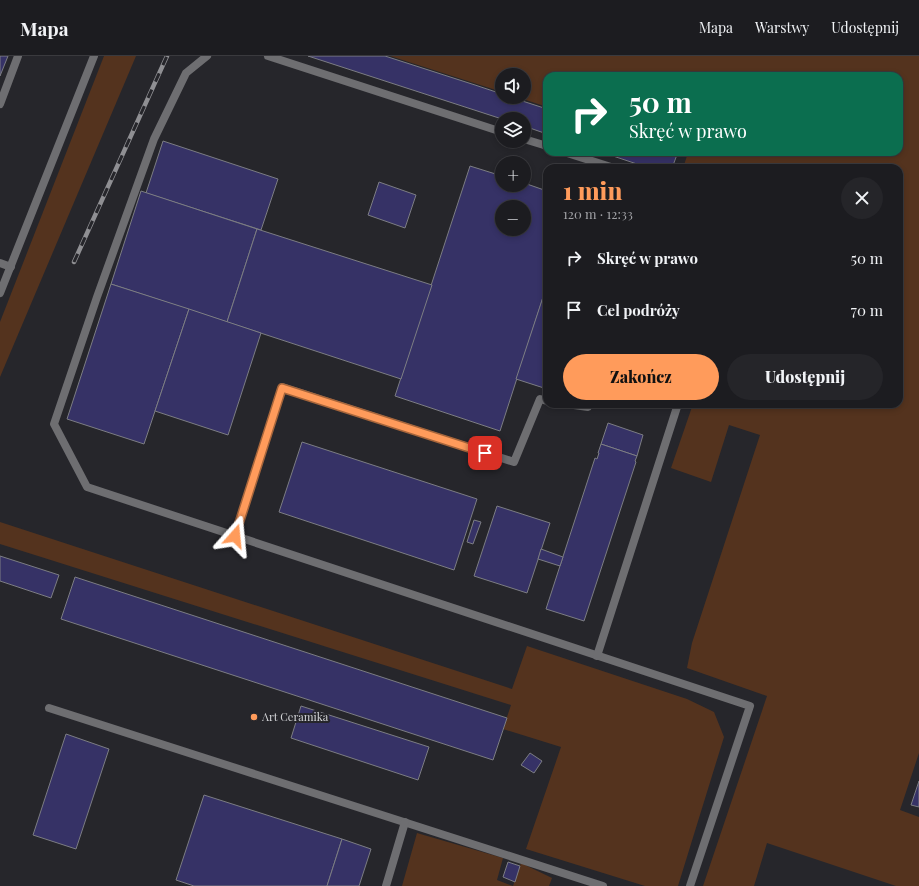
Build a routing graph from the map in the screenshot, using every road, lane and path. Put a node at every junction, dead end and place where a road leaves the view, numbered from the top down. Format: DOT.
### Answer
graph roads {
  1 [pos="18,56"];
  2 [pos="94,56"];
  3 [pos="207,56"];
  4 [pos="268,56"];
  5 [pos="0,104"];
  6 [pos="495,130"];
  7 [pos="531,141"];
  8 [pos="543,145"];
  9 [pos="576,156"];
  10 [pos="602,164"];
  11 [pos="0,263"];
  12 [pos="10,267"];
  13 [pos="0,293"];
  14 [pos="543,399"];
  15 [pos="677,408"];
  16 [pos="235,536"];
  17 [pos="596,656"];
  18 [pos="49,708"];
  19 [pos="405,822"];
  20 [pos="386,886"];
  21 [pos="603,886"];
  22 [pos="690,886"];
  1 -- 5 [label="lane"];
  2 -- 12 [label="lane"];
  3 -- 16 [label="lane"];
  4 -- 6 [label="lane"];
  7 -- 8 [label="lane"];
  9 -- 10 [label="lane"];
  11 -- 12 [label="lane"];
  12 -- 13 [label="lane"];
  14 -- 16 [label="lane"];
  15 -- 17 [label="lane"];
  16 -- 17 [label="lane"];
  17 -- 22 [label="lane"];
  18 -- 19 [label="lane"];
  19 -- 20 [label="lane"];
  19 -- 21 [label="lane"];
}
